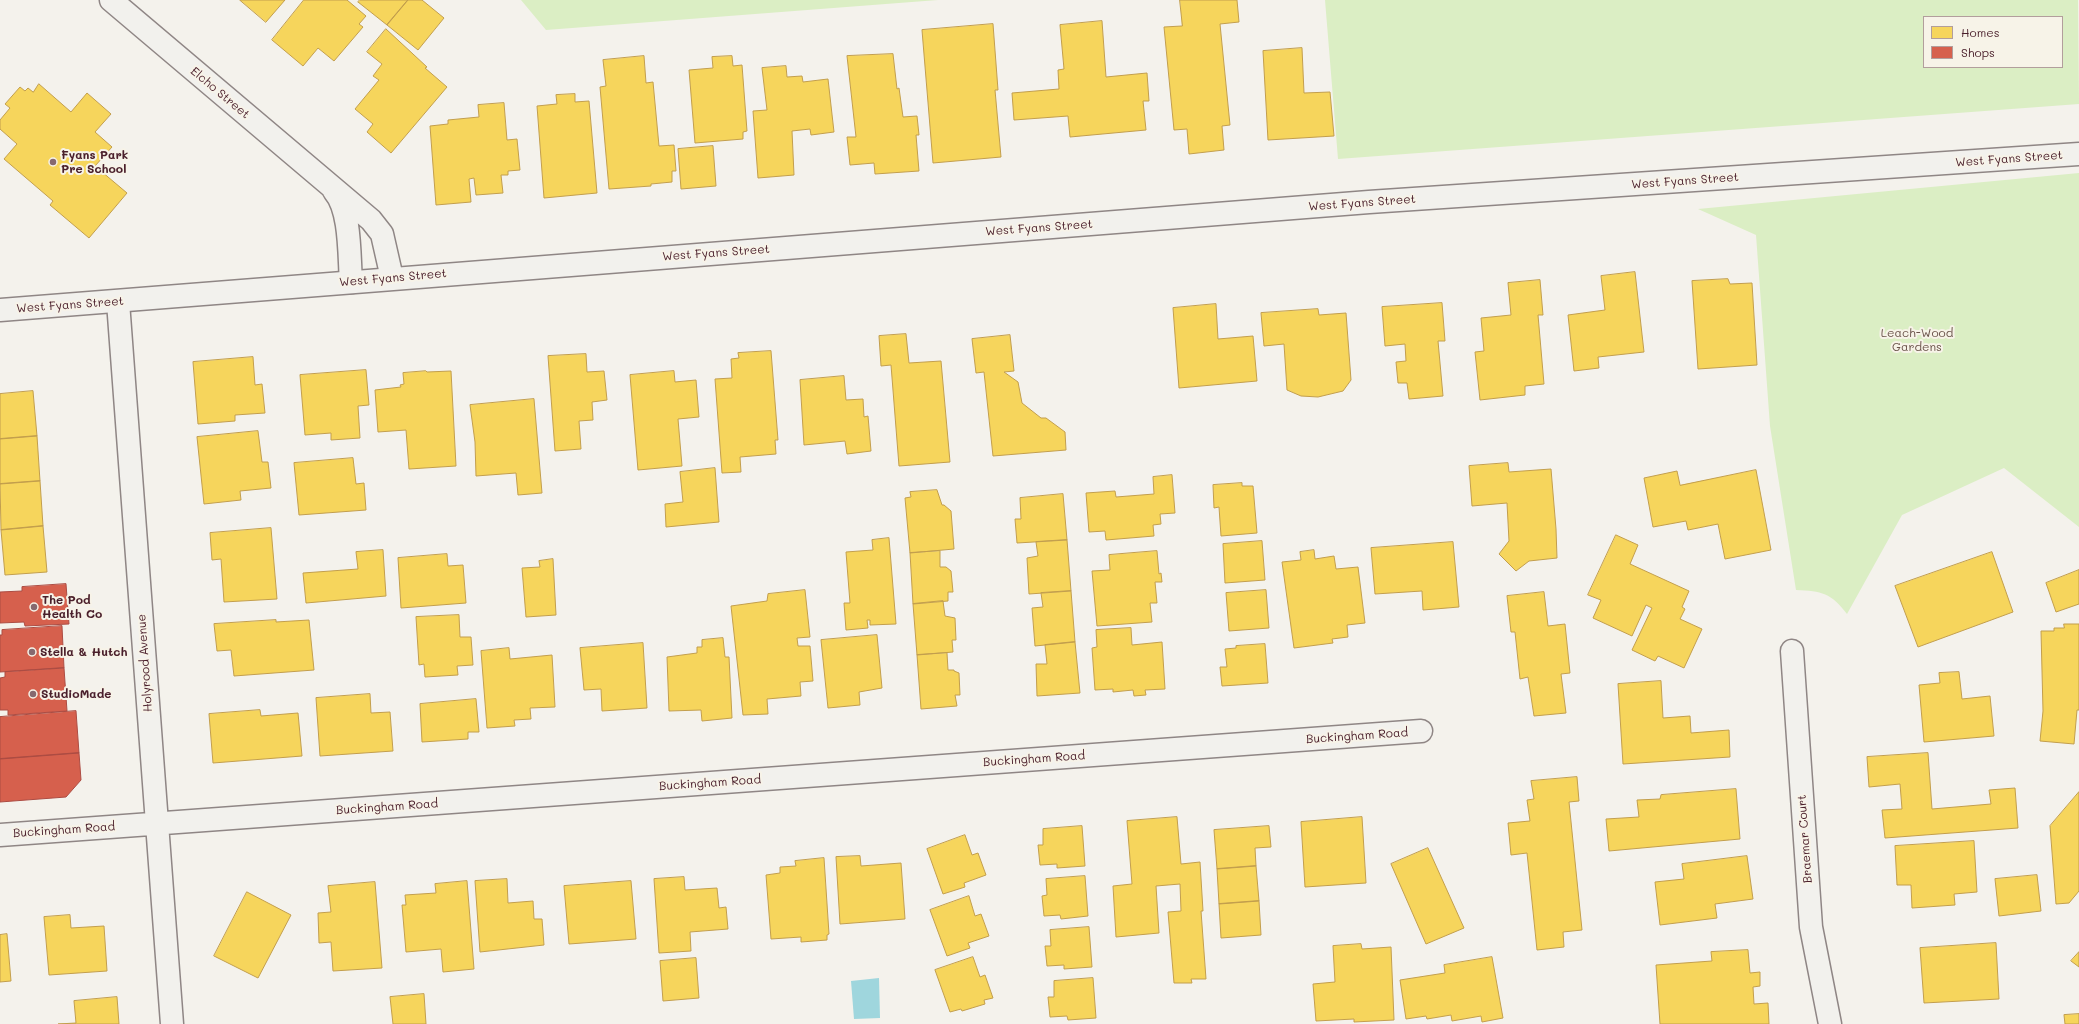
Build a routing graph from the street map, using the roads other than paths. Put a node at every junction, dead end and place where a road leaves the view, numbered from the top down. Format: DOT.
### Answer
graph roads {
  1 [pos="111,0"];
  2 [pos="2079,154"];
  3 [pos="329,185"];
  4 [pos="392,278"];
  5 [pos="351,282"];
  6 [pos="118,302"];
  7 [pos="0,310"];
  8 [pos="1792,652"];
  9 [pos="1421,731"];
  10 [pos="156,823"];
  11 [pos="0,835"];
  12 [pos="172,1024"];
  13 [pos="1830,1024"];
  1 -- 3 [label="street, Elcho Street"];
  2 -- 4 [label="street, West Fyans Street"];
  3 -- 4 [label="street, Elcho Street"];
  3 -- 5 [label="street, Elcho Street"];
  4 -- 5 [label="street, West Fyans Street"];
  5 -- 6 [label="street, West Fyans Street"];
  6 -- 7 [label="street, West Fyans Street"];
  6 -- 10 [label="street, Holyrood Avenue"];
  8 -- 13 [label="street, Braemar Court"];
  9 -- 10 [label="street, Buckingham Road"];
  10 -- 11 [label="street, Buckingham Road"];
  10 -- 12 [label="street, Holyrood Avenue"];
}
